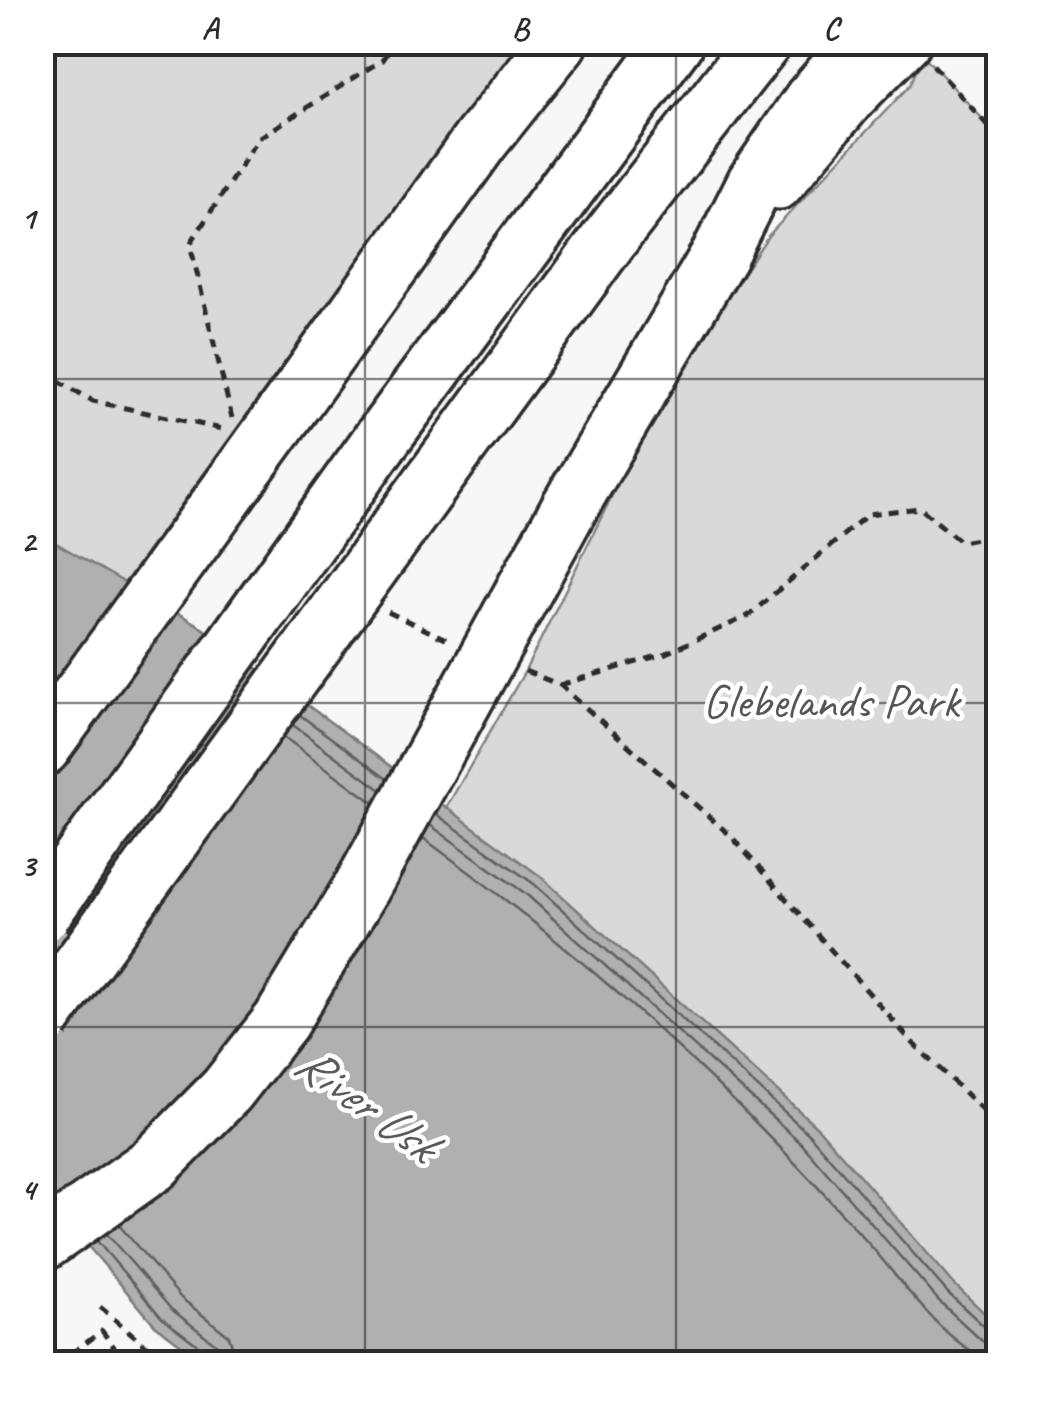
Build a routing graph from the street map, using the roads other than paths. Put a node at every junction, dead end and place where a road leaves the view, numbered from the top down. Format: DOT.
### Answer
graph roads {
  1 [pos="558,42"];
  2 [pos="675,42"];
  3 [pos="764,42"];
  4 [pos="862,42"];
  5 [pos="916,49"];
  6 [pos="719,256"];
  7 [pos="42,748"];
  8 [pos="42,914"];
  9 [pos="42,1019"];
  10 [pos="42,1243"];
  1 -- 7 [label="highway, bridge"];
  2 -- 8 [label="highway, bridge"];
  3 -- 9 [label="highway, bridge"];
  4 -- 6 [label="highway"];
  5 -- 6 [label="main road"];
  6 -- 10 [label="highway, bridge"];
}
